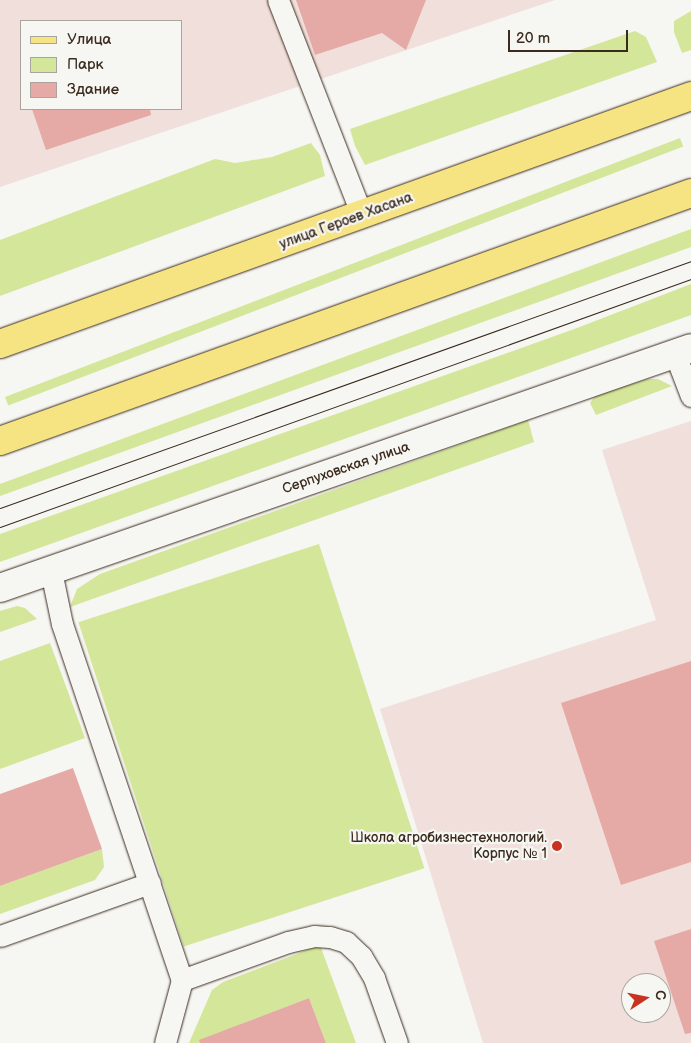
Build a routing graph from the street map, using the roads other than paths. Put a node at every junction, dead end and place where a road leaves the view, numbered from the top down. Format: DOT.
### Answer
graph roads {
  1 [pos="278,0"];
  2 [pos="691,96"];
  3 [pos="691,194"];
  4 [pos="362,216"];
  5 [pos="0,344"];
  6 [pos="683,351"];
  7 [pos="691,396"];
  8 [pos="0,441"];
  9 [pos="51,571"];
  10 [pos="0,588"];
  11 [pos="150,883"];
  12 [pos="0,936"];
  13 [pos="182,980"];
  14 [pos="164,1043"];
  15 [pos="397,1043"];
  1 -- 4 [label="lane"];
  2 -- 4 [label="main road, улица Героев Хасана"];
  3 -- 8 [label="main road"];
  4 -- 5 [label="main road, улица Героев Хасана"];
  6 -- 7 [label="lane"];
  6 -- 9 [label="street, Серпуховская улица"];
  9 -- 10 [label="street, Серпуховская улица"];
  9 -- 11 [label="lane"];
  11 -- 12 [label="lane"];
  11 -- 13 [label="lane"];
  13 -- 14 [label="lane"];
  13 -- 15 [label="lane"];
}
